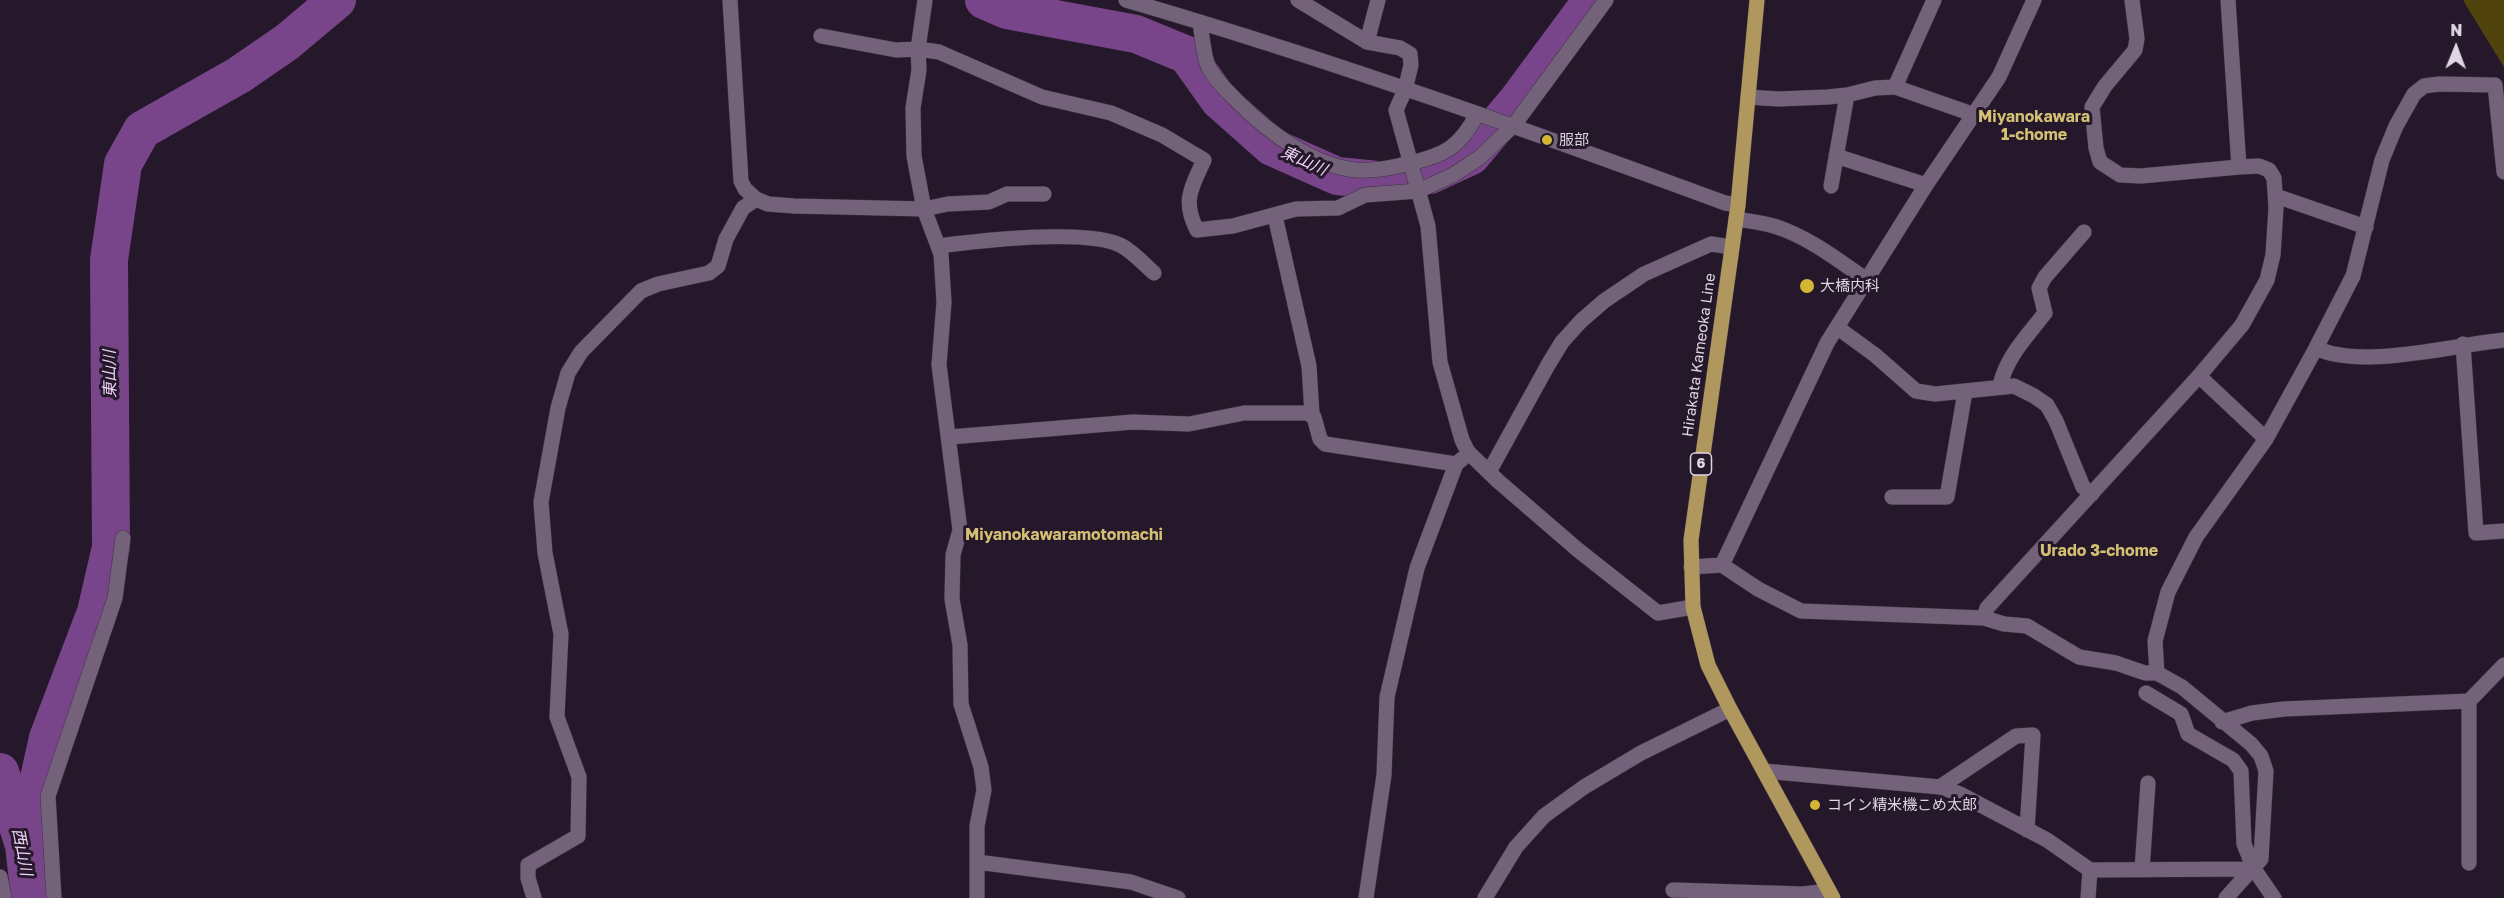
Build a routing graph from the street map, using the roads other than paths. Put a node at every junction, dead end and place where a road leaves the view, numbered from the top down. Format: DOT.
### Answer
graph roads {
  1 [pos="730,0"];
  2 [pos="925,0"];
  3 [pos="1126,0"];
  4 [pos="1298,0"];
  5 [pos="1377,0"];
  6 [pos="1606,0"];
  7 [pos="1757,0"];
  8 [pos="1934,0"];
  9 [pos="2034,0"];
  10 [pos="2132,0"];
  11 [pos="2228,0"];
  12 [pos="1200,22"];
  13 [pos="821,36"];
  14 [pos="1367,42"];
  15 [pos="918,49"];
  16 [pos="1895,87"];
  17 [pos="1405,90"];
  18 [pos="1847,95"];
  19 [pos="1748,97"];
  20 [pos="1483,115"];
  21 [pos="1975,115"];
  22 [pos="1514,125"];
  23 [pos="1836,156"];
  24 [pos="1412,165"];
  25 [pos="2239,167"];
  26 [pos="2504,172"];
  27 [pos="1926,185"];
  28 [pos="1831,186"];
  29 [pos="1417,189"];
  30 [pos="1044,194"];
  31 [pos="2276,196"];
  32 [pos="756,199"];
  33 [pos="924,209"];
  34 [pos="1736,212"];
  35 [pos="1275,216"];
  36 [pos="2366,227"];
  37 [pos="2084,232"];
  38 [pos="938,246"];
  39 [pos="1732,247"];
  40 [pos="1154,273"];
  41 [pos="1867,280"];
  42 [pos="1838,328"];
  43 [pos="2504,340"];
  44 [pos="2463,344"];
  45 [pos="2316,348"];
  46 [pos="2199,376"];
  47 [pos="2000,386"];
  48 [pos="1965,392"];
  49 [pos="1312,414"];
  50 [pos="950,437"];
  51 [pos="2266,439"];
  52 [pos="1468,452"];
  53 [pos="1456,464"];
  54 [pos="1489,472"];
  55 [pos="2092,494"];
  56 [pos="1892,497"];
  57 [pos="2504,531"];
  58 [pos="123,538"];
  59 [pos="1722,565"];
  60 [pos="1691,567"];
  61 [pos="1693,607"];
  62 [pos="1984,618"];
  63 [pos="2157,673"];
  64 [pos="2501,675"];
  65 [pos="2146,693"];
  66 [pos="2469,702"];
  67 [pos="1730,709"];
  68 [pos="2222,722"];
  69 [pos="1764,771"];
  70 [pos="2148,783"];
  71 [pos="1940,787"];
  72 [pos="2027,830"];
  73 [pos="977,862"];
  74 [pos="2469,862"];
  75 [pos="2254,869"];
  76 [pos="2090,870"];
  77 [pos="2142,870"];
  78 [pos="0,877"];
  79 [pos="1672,890"];
  80 [pos="1831,894"];
  81 [pos="4,898"];
  82 [pos="54,898"];
  83 [pos="534,898"];
  84 [pos="976,898"];
  85 [pos="1178,898"];
  86 [pos="1366,898"];
  87 [pos="1485,898"];
  88 [pos="2088,898"];
  89 [pos="2226,898"];
  90 [pos="2274,898"];
  1 -- 32 [label="street"];
  2 -- 15 [label="street"];
  3 -- 12 [label="street"];
  4 -- 14 [label="street"];
  5 -- 14 [label="street"];
  6 -- 22 [label="street"];
  7 -- 19 [label="main road, Hirakata Kameoka Line / 6"];
  8 -- 16 [label="street"];
  9 -- 21 [label="street"];
  10 -- 25 [label="street"];
  11 -- 25 [label="street"];
  12 -- 17 [label="street"];
  12 -- 24 [label="street"];
  13 -- 15 [label="street"];
  14 -- 17 [label="street"];
  15 -- 33 [label="street"];
  15 -- 35 [label="street"];
  16 -- 18 [label="street"];
  16 -- 21 [label="street"];
  17 -- 20 [label="street"];
  17 -- 24 [label="street"];
  18 -- 19 [label="street"];
  18 -- 23 [label="street"];
  19 -- 34 [label="main road, Hirakata Kameoka Line / 6"];
  20 -- 22 [label="street"];
  20 -- 24 [label="street"];
  21 -- 27 [label="street"];
  22 -- 29 [label="street"];
  22 -- 34 [label="street"];
  23 -- 27 [label="street"];
  23 -- 28 [label="street"];
  24 -- 29 [label="street"];
  25 -- 31 [label="street"];
  26 -- 36 [label="street"];
  27 -- 41 [label="street"];
  29 -- 35 [label="street"];
  29 -- 52 [label="street"];
  30 -- 33 [label="street"];
  31 -- 36 [label="street"];
  31 -- 46 [label="street"];
  32 -- 33 [label="street"];
  32 -- 83 [label="street"];
  33 -- 38 [label="street"];
  34 -- 39 [label="main road, Hirakata Kameoka Line / 6"];
  34 -- 41 [label="street"];
  35 -- 49 [label="street"];
  36 -- 45 [label="street"];
  37 -- 47 [label="street"];
  38 -- 40 [label="street"];
  38 -- 50 [label="street"];
  39 -- 54 [label="street"];
  39 -- 60 [label="main road, Hirakata Kameoka Line / 6"];
  41 -- 42 [label="street"];
  42 -- 48 [label="street"];
  42 -- 59 [label="street"];
  43 -- 44 [label="street"];
  44 -- 45 [label="street"];
  44 -- 57 [label="street"];
  45 -- 51 [label="street"];
  46 -- 51 [label="street"];
  46 -- 55 [label="street"];
  47 -- 48 [label="street"];
  47 -- 55 [label="street"];
  48 -- 56 [label="street"];
  49 -- 50 [label="street"];
  49 -- 53 [label="street"];
  50 -- 73 [label="street"];
  51 -- 63 [label="street"];
  52 -- 53 [label="street"];
  52 -- 54 [label="street"];
  53 -- 86 [label="street"];
  54 -- 61 [label="street"];
  55 -- 62 [label="street"];
  58 -- 82 [label="street"];
  59 -- 60 [label="street"];
  59 -- 62 [label="street"];
  60 -- 61 [label="main road, Hirakata Kameoka Line / 6"];
  61 -- 67 [label="main road, Hirakata Kameoka Line / 6"];
  62 -- 63 [label="street"];
  63 -- 68 [label="street"];
  64 -- 66 [label="street"];
  65 -- 75 [label="street"];
  66 -- 68 [label="street"];
  66 -- 74 [label="street"];
  67 -- 69 [label="main road, Hirakata Kameoka Line / 6"];
  67 -- 87 [label="street"];
  68 -- 75 [label="street"];
  69 -- 71 [label="street"];
  69 -- 80 [label="main road, Hirakata Kameoka Line / 6"];
  70 -- 77 [label="street"];
  71 -- 72 [label="street"];
  71 -- 72 [label="street"];
  72 -- 76 [label="street"];
  73 -- 84 [label="street"];
  73 -- 85 [label="street"];
  75 -- 77 [label="street"];
  75 -- 89 [label="street"];
  75 -- 90 [label="street"];
  76 -- 77 [label="street"];
  76 -- 88 [label="street"];
  78 -- 81 [label="street"];
  79 -- 80 [label="street"];
}
